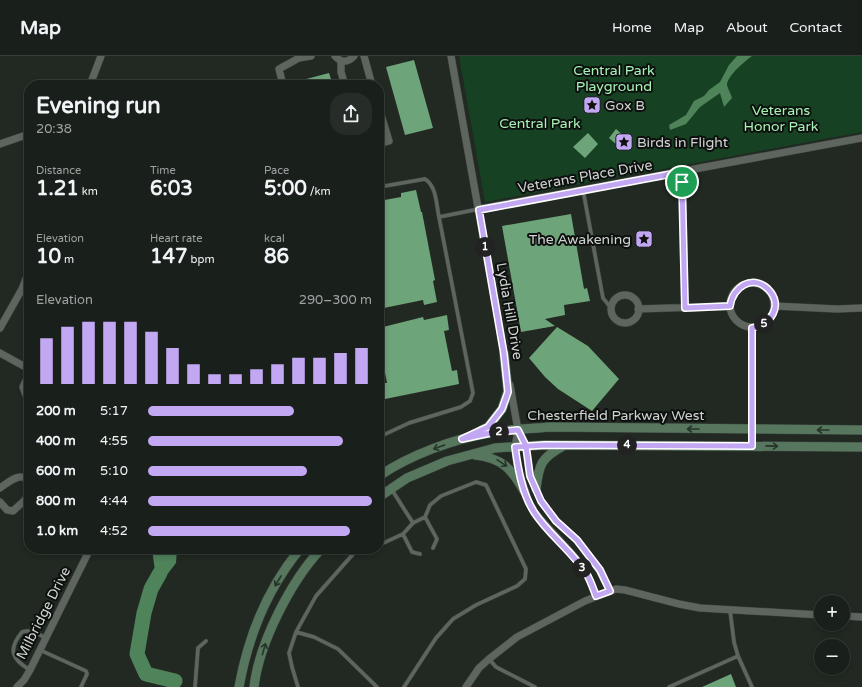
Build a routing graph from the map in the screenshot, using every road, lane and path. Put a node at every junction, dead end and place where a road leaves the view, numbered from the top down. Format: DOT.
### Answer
graph roads {
  1 [pos="101,56"];
  2 [pos="311,56"];
  3 [pos="335,56"];
  4 [pos="354,56"];
  5 [pos="364,56"];
  6 [pos="451,56"];
  7 [pos="341,61"];
  8 [pos="92,80"];
  9 [pos="282,80"];
  10 [pos="343,80"];
  11 [pos="371,80"];
  12 [pos="384,124"];
  13 [pos="24,136"];
  14 [pos="862,138"];
  15 [pos="384,142"];
  16 [pos="0,144"];
  17 [pos="682,172"];
  18 [pos="384,186"];
  19 [pos="583,190"];
  20 [pos="479,210"];
  21 [pos="439,217"];
  22 [pos="24,292"];
  23 [pos="730,306"];
  24 [pos="774,306"];
  25 [pos="611,308"];
  26 [pos="685,308"];
  27 [pos="862,308"];
  28 [pos="638,309"];
  29 [pos="0,328"];
  30 [pos="752,328"];
  31 [pos="0,353"];
  32 [pos="504,354"];
  33 [pos="24,366"];
  34 [pos="751,429"];
  35 [pos="518,430"];
  36 [pos="862,430"];
  37 [pos="384,435"];
  38 [pos="462,439"];
  39 [pos="565,445"];
  40 [pos="526,446"];
  41 [pos="752,446"];
  42 [pos="515,447"];
  43 [pos="862,447"];
  44 [pos="468,454"];
  45 [pos="384,473"];
  46 [pos="24,478"];
  47 [pos="0,488"];
  48 [pos="391,489"];
  49 [pos="536,489"];
  50 [pos="524,491"];
  51 [pos="384,494"];
  52 [pos="24,501"];
  53 [pos="0,502"];
  54 [pos="425,517"];
  55 [pos="413,523"];
  56 [pos="403,534"];
  57 [pos="384,543"];
  58 [pos="433,548"];
  59 [pos="87,554"];
  60 [pos="296,554"];
  61 [pos="316,554"];
  62 [pos="353,554"];
  63 [pos="420,554"];
  64 [pos="610,591"];
  65 [pos="596,596"];
  66 [pos="730,609"];
  67 [pos="814,615"];
  68 [pos="850,616"];
  69 [pos="862,617"];
  70 [pos="296,632"];
  71 [pos="45,638"];
  72 [pos="206,641"];
  73 [pos="40,650"];
  74 [pos="738,656"];
  75 [pos="489,659"];
  76 [pos="30,670"];
  77 [pos="17,687"];
  78 [pos="81,687"];
  79 [pos="195,687"];
  80 [pos="239,687"];
  81 [pos="254,687"];
  82 [pos="298,687"];
  83 [pos="377,687"];
  84 [pos="404,687"];
  85 [pos="466,687"];
  86 [pos="535,687"];
  87 [pos="669,687"];
  88 [pos="752,687"];
  1 -- 8 [label="street"];
  2 -- 9 [label="street"];
  3 -- 7 [label="street"];
  4 -- 7 [label="street"];
  5 -- 11 [label="street"];
  6 -- 20 [label="street, Lydia Hill Drive"];
  7 -- 10 [label="street"];
  12 -- 15 [label="street"];
  13 -- 16 [label="street"];
  14 -- 17 [label="street, Veterans Place Drive"];
  17 -- 19 [label="street, Veterans Place Drive"];
  17 -- 26 [label="street"];
  18 -- 21 [label="lane"];
  19 -- 20 [label="street, Veterans Place Drive"];
  19 -- 25 [label="lane"];
  20 -- 21 [label="lane"];
  20 -- 32 [label="street, Lydia Hill Drive"];
  21 -- 37 [label="lane"];
  22 -- 29 [label="street"];
  23 -- 24 [label="street"];
  23 -- 26 [label="street"];
  23 -- 30 [label="street"];
  24 -- 27 [label="street"];
  24 -- 30 [label="street"];
  25 -- 28 [label="street"];
  25 -- 28 [label="street"];
  26 -- 28 [label="street"];
  30 -- 34 [label="street"];
  31 -- 33 [label="street"];
  32 -- 35 [label="street, Lydia Hill Drive"];
  32 -- 38 [label="street"];
  34 -- 35 [label="street, Chesterfield Parkway West, one-way"];
  36 -- 34 [label="street, Chesterfield Parkway West, one-way"];
  34 -- 41 [label="street"];
  35 -- 38 [label="street, Chesterfield Parkway West"];
  35 -- 40 [label="street"];
  35 -- 42 [label="street"];
  38 -- 45 [label="street, Chesterfield Parkway West, one-way"];
  39 -- 40 [label="street"];
  39 -- 41 [label="street"];
  39 -- 49 [label="street"];
  40 -- 42 [label="street"];
  40 -- 49 [label="street"];
  41 -- 43 [label="street, one-way"];
  42 -- 44 [label="street"];
  42 -- 50 [label="street"];
  44 -- 48 [label="street"];
  44 -- 50 [label="street, one-way"];
  46 -- 47 [label="street"];
  48 -- 51 [label="street"];
  48 -- 55 [label="lane"];
  49 -- 64 [label="street"];
  50 -- 65 [label="street"];
  52 -- 53 [label="street"];
  54 -- 55 [label="lane"];
  54 -- 58 [label="lane"];
  54 -- 84 [label="lane"];
  55 -- 56 [label="lane"];
  56 -- 57 [label="lane"];
  56 -- 63 [label="lane"];
  59 -- 71 [label="street, Milbridge Drive"];
  60 -- 80 [label="street, one-way"];
  81 -- 61 [label="street, one-way"];
  62 -- 70 [label="lane"];
  64 -- 65 [label="street"];
  64 -- 66 [label="street"];
  65 -- 75 [label="street"];
  66 -- 67 [label="street"];
  66 -- 74 [label="lane"];
  68 -- 69 [label="street"];
  70 -- 82 [label="lane"];
  70 -- 83 [label="lane"];
  71 -- 73 [label="street, Milbridge Drive"];
  71 -- 76 [label="lane"];
  72 -- 79 [label="lane"];
  73 -- 76 [label="street, Milbridge Drive"];
  73 -- 78 [label="lane"];
  74 -- 87 [label="lane"];
  74 -- 88 [label="lane"];
  75 -- 85 [label="street"];
  75 -- 86 [label="lane"];
  76 -- 77 [label="street, Milbridge Drive"];
}
